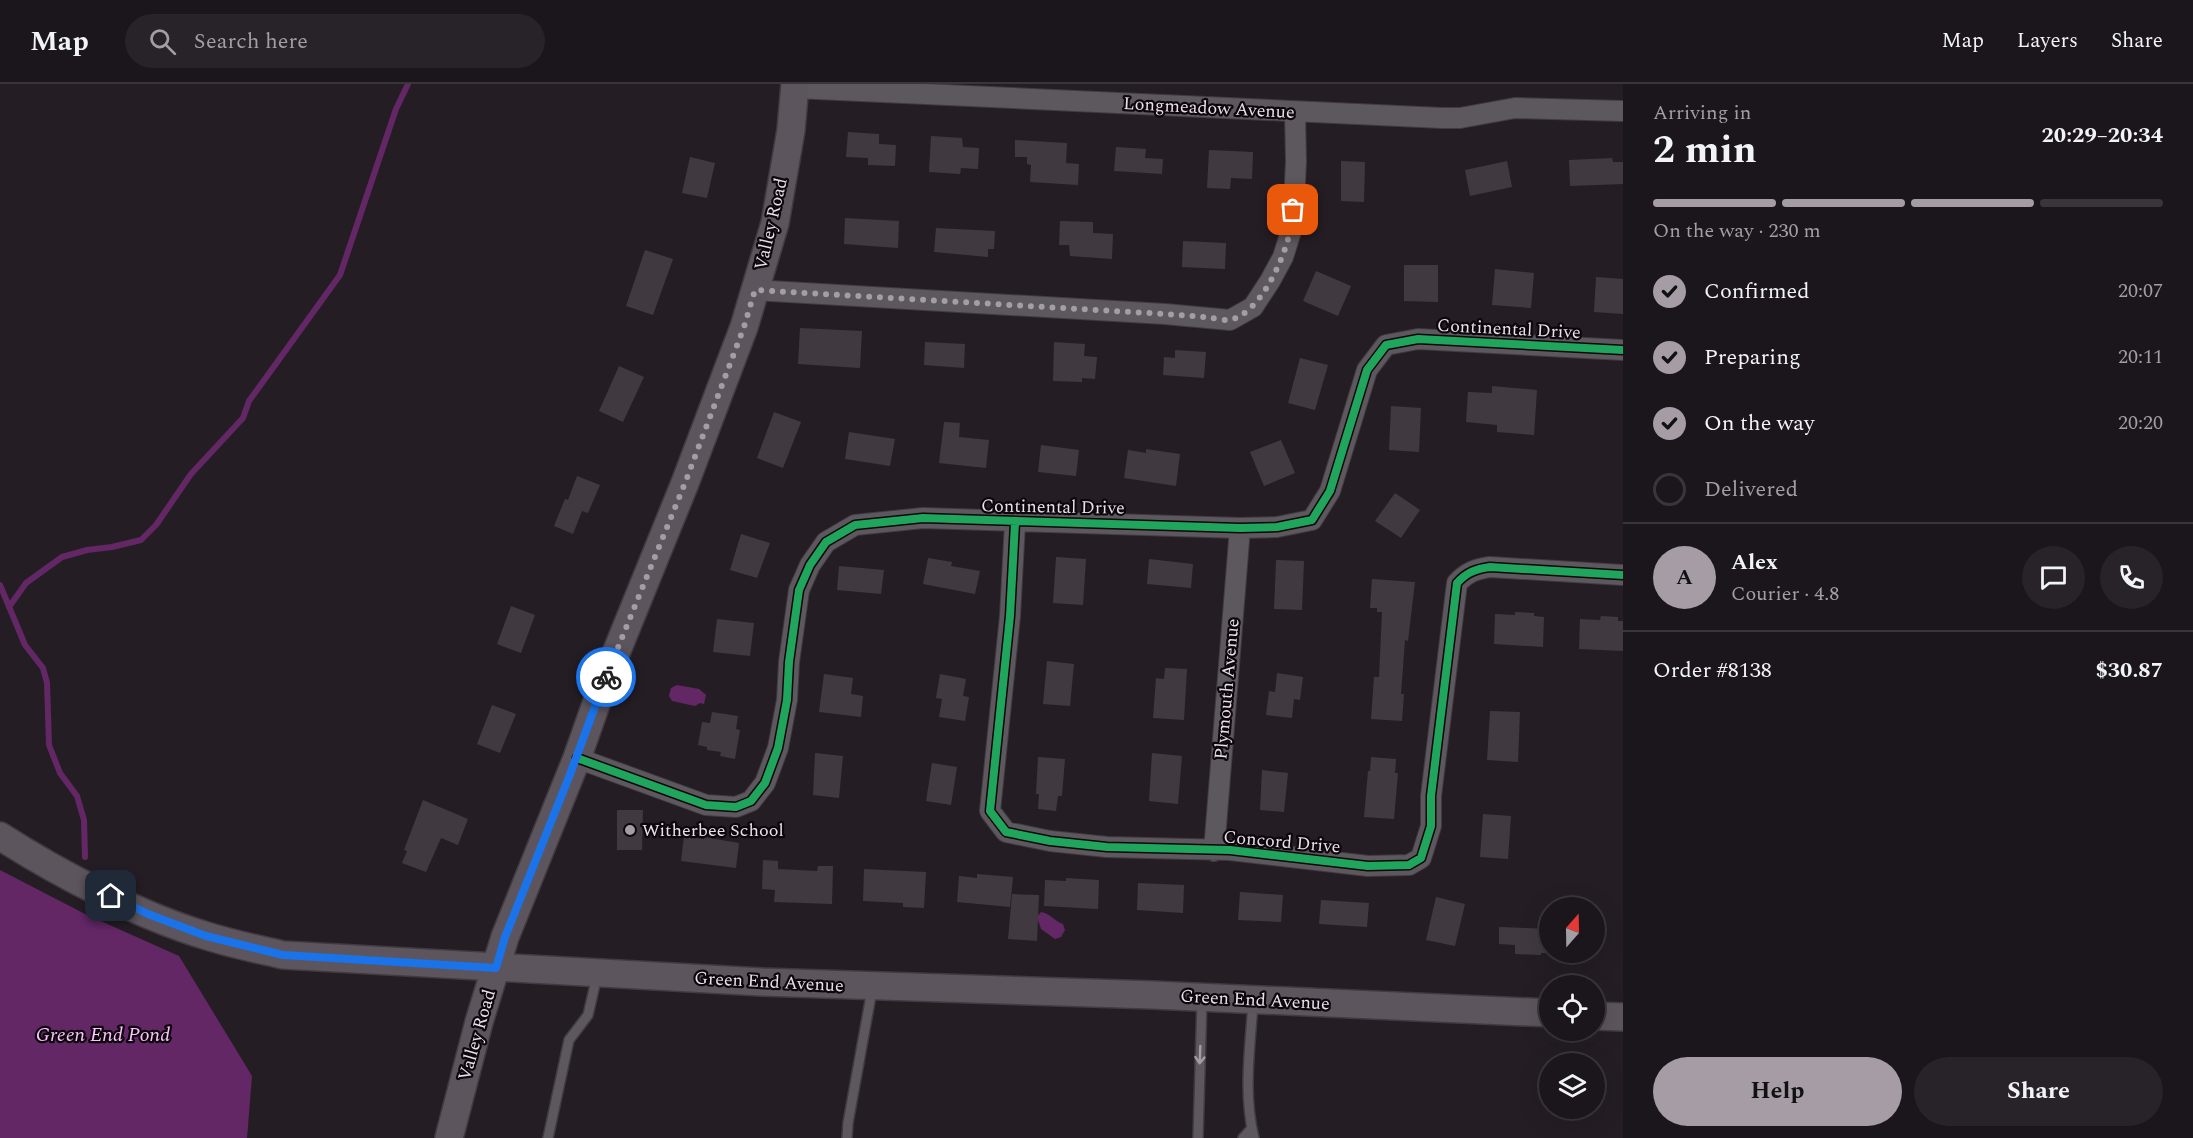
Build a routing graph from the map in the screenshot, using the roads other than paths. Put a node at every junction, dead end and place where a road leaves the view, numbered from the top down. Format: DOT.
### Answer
graph roads {
  1 [pos="795,86"];
  2 [pos="1623,111"];
  3 [pos="1295,112"];
  4 [pos="755,290"];
  5 [pos="1623,350"];
  6 [pos="1015,523"];
  7 [pos="1240,528"];
  8 [pos="1623,574"];
  9 [pos="577,758"];
  10 [pos="4,841"];
  11 [pos="1214,851"];
  12 [pos="496,968"];
  13 [pos="598,973"];
  14 [pos="873,987"];
  15 [pos="1202,997"];
  16 [pos="1254,999"];
  17 [pos="1539,1012"];
  18 [pos="1605,1016"];
  19 [pos="1623,1017"];
  20 [pos="1253,1133"];
  21 [pos="449,1138"];
  22 [pos="548,1138"];
  23 [pos="847,1138"];
  24 [pos="1198,1138"];
  25 [pos="1243,1138"];
  1 -- 3 [label="street, Longmeadow Avenue"];
  1 -- 4 [label="main road, Valley Road"];
  2 -- 3 [label="street, Longmeadow Avenue"];
  3 -- 4 [label="street"];
  4 -- 9 [label="main road, Valley Road"];
  5 -- 7 [label="street, Continental Drive"];
  6 -- 7 [label="street, Continental Drive"];
  6 -- 9 [label="street, Continental Drive"];
  6 -- 11 [label="street, Concord Drive"];
  7 -- 11 [label="street, Plymouth Avenue"];
  8 -- 11 [label="street, Concord Drive"];
  9 -- 12 [label="main road, Valley Road"];
  10 -- 12 [label="main road, Green End Avenue"];
  12 -- 13 [label="main road, Green End Avenue"];
  12 -- 21 [label="main road, Valley Road"];
  13 -- 14 [label="main road, Green End Avenue"];
  13 -- 22 [label="lane"];
  14 -- 15 [label="main road, Green End Avenue"];
  14 -- 23 [label="lane"];
  15 -- 16 [label="main road, Green End Avenue"];
  15 -- 24 [label="lane, one-way"];
  16 -- 17 [label="main road, Green End Avenue"];
  16 -- 20 [label="lane"];
  18 -- 19 [label="main road"];
  20 -- 25 [label="lane"];
}
